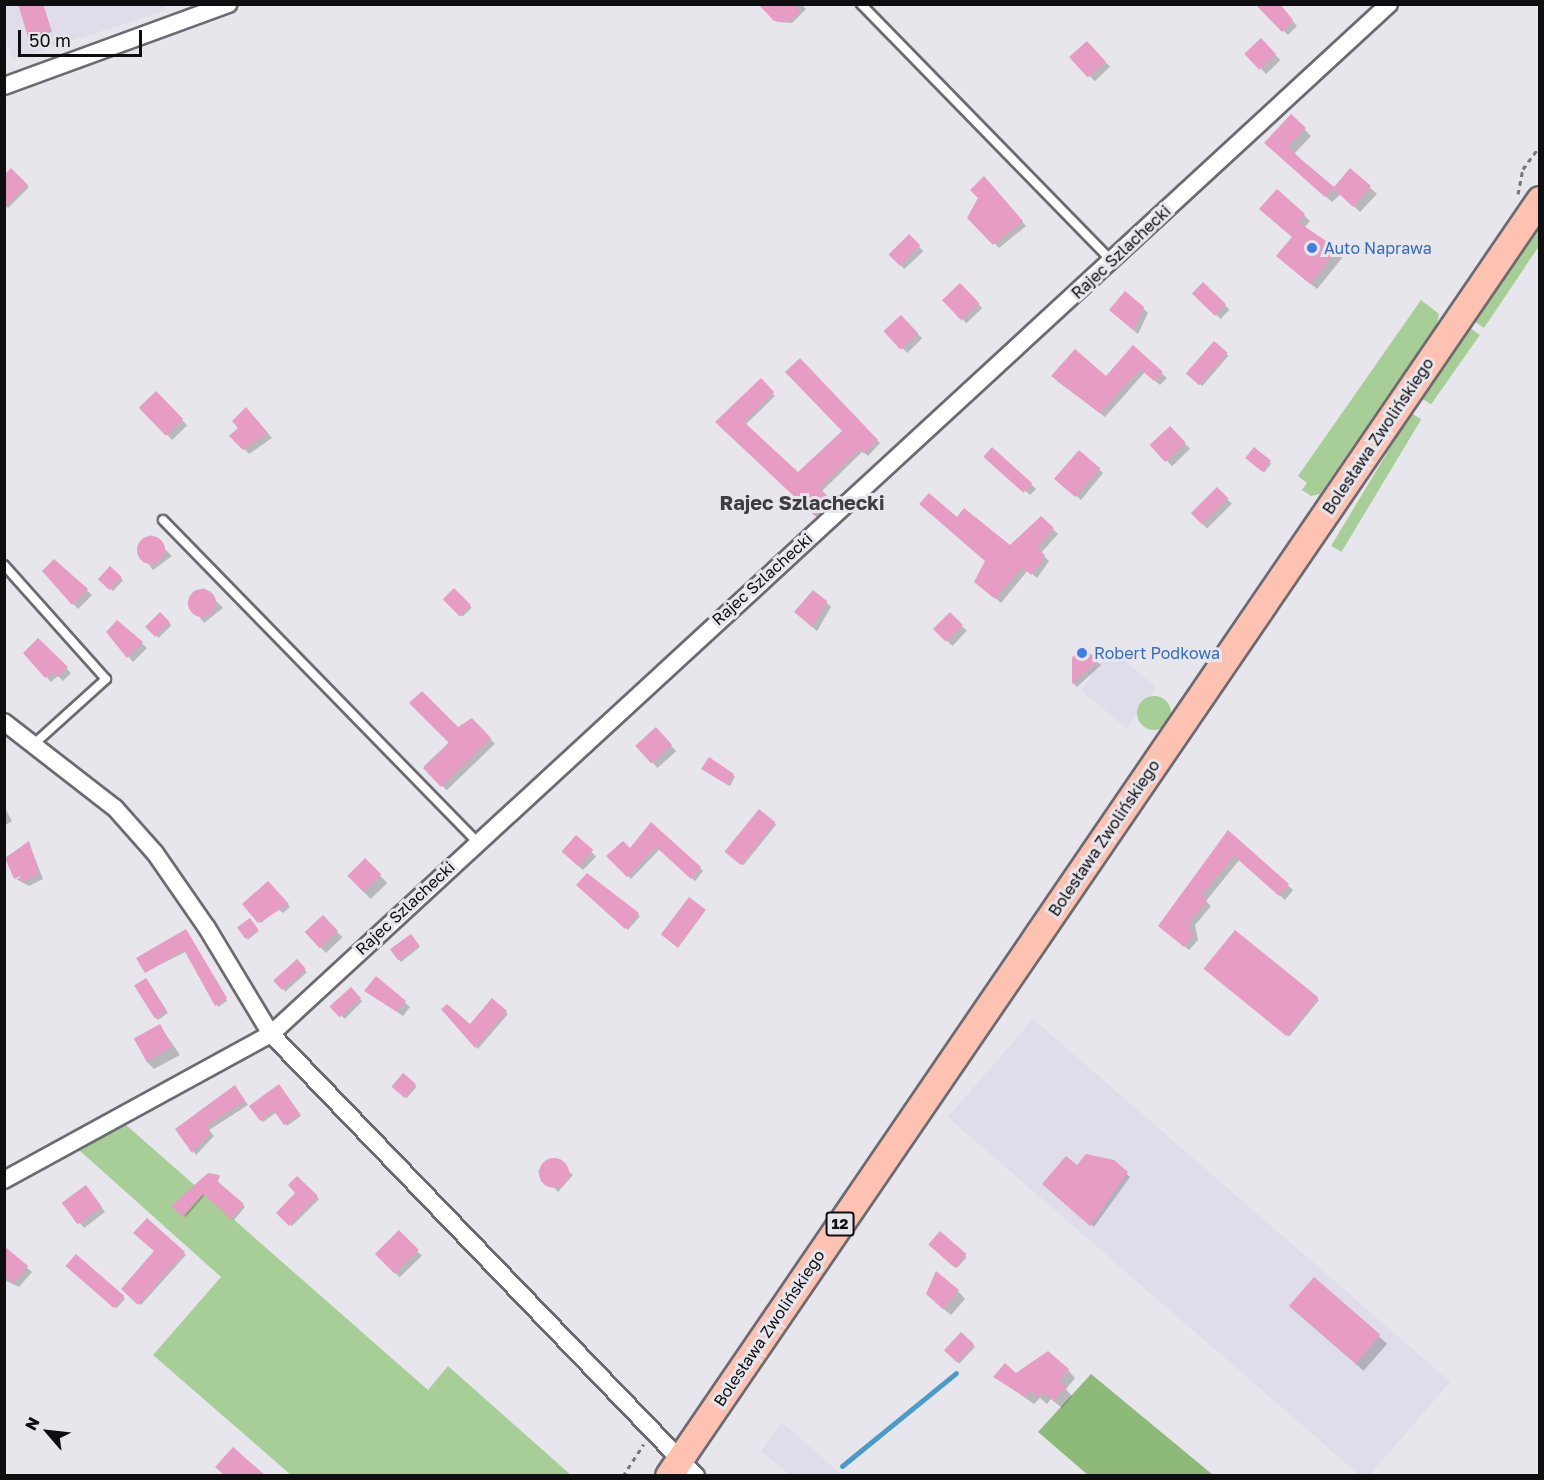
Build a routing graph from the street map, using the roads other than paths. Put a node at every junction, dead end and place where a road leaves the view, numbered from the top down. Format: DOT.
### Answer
graph roads {
  1 [pos="228,4"];
  2 [pos="861,4"];
  3 [pos="1389,4"];
  4 [pos="4,86"];
  5 [pos="1528,200"];
  6 [pos="1112,261"];
  7 [pos="163,520"];
  8 [pos="4,565"];
  9 [pos="4,722"];
  10 [pos="34,744"];
  11 [pos="476,841"];
  12 [pos="271,1035"];
  13 [pos="4,1180"];
  14 [pos="682,1470"];
  1 -- 4 [label="street"];
  2 -- 6 [label="lane"];
  3 -- 6 [label="street, Rajec Szlachecki"];
  5 -- 14 [label="main road, Bolesława Zwolińskiego / 12"];
  6 -- 11 [label="street, Rajec Szlachecki"];
  7 -- 11 [label="lane"];
  8 -- 10 [label="lane"];
  9 -- 10 [label="street"];
  10 -- 12 [label="street"];
  11 -- 12 [label="street, Rajec Szlachecki"];
  12 -- 13 [label="street, Rajec Szlachecki"];
  12 -- 14 [label="street"];
}
